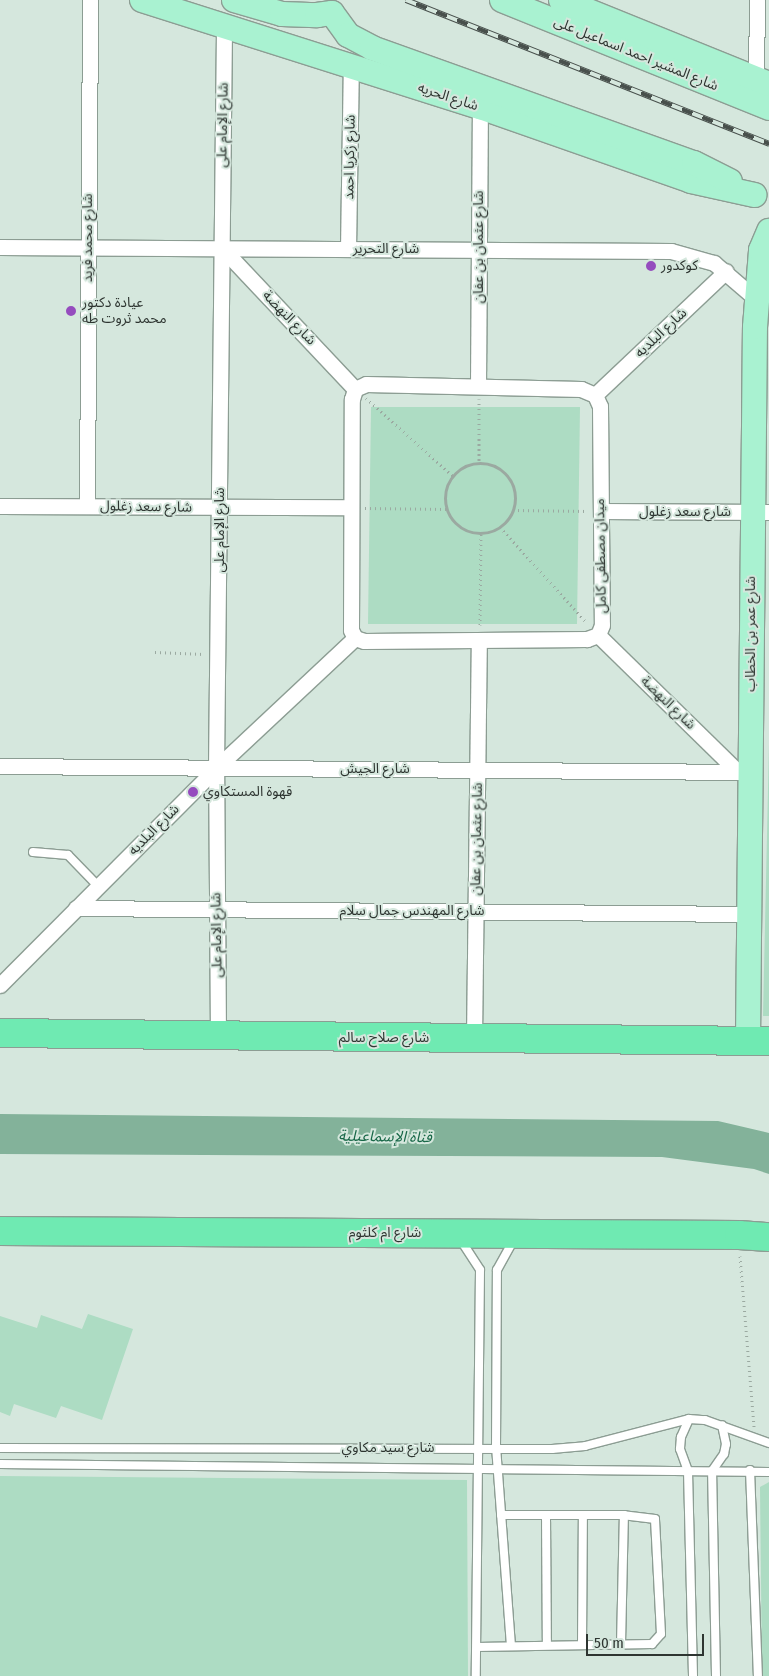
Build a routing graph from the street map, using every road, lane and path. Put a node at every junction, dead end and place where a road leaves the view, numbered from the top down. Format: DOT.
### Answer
graph roads {
  1 [pos="90,0"];
  2 [pos="142,0"];
  3 [pos="272,0"];
  4 [pos="502,0"];
  5 [pos="757,0"];
  6 [pos="564,1"];
  7 [pos="241,2"];
  8 [pos="334,6"];
  9 [pos="224,24"];
  10 [pos="351,65"];
  11 [pos="763,82"];
  12 [pos="480,107"];
  13 [pos="769,108"];
  14 [pos="761,199"];
  15 [pos="766,243"];
  16 [pos="0,247"];
  17 [pos="88,247"];
  18 [pos="222,248"];
  19 [pos="348,249"];
  20 [pos="479,250"];
  21 [pos="726,271"];
  22 [pos="756,299"];
  23 [pos="478,386"];
  24 [pos="356,389"];
  25 [pos="595,395"];
  26 [pos="479,464"];
  27 [pos="453,476"];
  28 [pos="0,506"];
  29 [pos="87,506"];
  30 [pos="351,507"];
  31 [pos="221,508"];
  32 [pos="447,509"];
  33 [pos="513,510"];
  34 [pos="601,511"];
  35 [pos="761,512"];
  36 [pos="500,527"];
  37 [pos="481,533"];
  38 [pos="598,635"];
  39 [pos="355,638"];
  40 [pos="479,640"];
  41 [pos="155,652"];
  42 [pos="219,655"];
  43 [pos="0,766"];
  44 [pos="216,768"];
  45 [pos="478,770"];
  46 [pos="744,771"];
  47 [pos="33,852"];
  48 [pos="98,886"];
  49 [pos="76,908"];
  50 [pos="216,910"];
  51 [pos="476,912"];
  52 [pos="749,914"];
  53 [pos="0,985"];
  54 [pos="0,1033"];
  55 [pos="218,1037"];
  56 [pos="474,1038"];
  57 [pos="758,1040"];
  58 [pos="0,1231"];
  59 [pos="447,1234"];
  60 [pos="525,1234"];
  61 [pos="738,1235"];
  62 [pos="769,1238"];
  63 [pos="689,1419"];
  64 [pos="722,1425"];
  65 [pos="755,1437"];
  66 [pos="769,1442"];
  67 [pos="0,1448"];
  68 [pos="477,1448"];
  69 [pos="496,1448"];
  70 [pos="0,1464"];
  71 [pos="479,1470"];
  72 [pos="498,1470"];
  73 [pos="750,1470"];
  74 [pos="688,1471"];
  75 [pos="712,1471"];
  76 [pos="769,1472"];
  77 [pos="501,1515"];
  78 [pos="624,1515"];
  79 [pos="546,1516"];
  80 [pos="583,1516"];
  81 [pos="621,1644"];
  82 [pos="547,1645"];
  83 [pos="582,1645"];
  84 [pos="511,1646"];
  85 [pos="477,1647"];
  86 [pos="476,1676"];
  87 [pos="693,1676"];
  88 [pos="716,1676"];
  89 [pos="758,1676"];
  1 -- 17 [label="street, شارع محمد فريد"];
  2 -- 9 [label="main road, شارع الحريه"];
  3 -- 7 [label="main road"];
  4 -- 13 [label="main road, شارع المشير احمد اسماعيل على"];
  5 -- 11 [label="street"];
  6 -- 11 [label="main road, شارع المشير احمد اسماعيل على"];
  7 -- 8 [label="main road, شارع الحريه"];
  8 -- 14 [label="main road, شارع الحريه"];
  9 -- 10 [label="main road, شارع الحريه"];
  9 -- 18 [label="street, شارع الإمام على"];
  10 -- 12 [label="main road, شارع الحريه"];
  10 -- 19 [label="street, شارع زكريا احمد"];
  12 -- 14 [label="main road, شارع الحريه"];
  12 -- 20 [label="street, شارع عثمان بن عفان"];
  15 -- 22 [label="main road, شارع عمر بن الخطاب"];
  16 -- 17 [label="street, شارع التحرير"];
  17 -- 18 [label="street, شارع التحرير"];
  17 -- 29 [label="street, شارع محمد فريد"];
  18 -- 19 [label="street, شارع التحرير"];
  18 -- 24 [label="street, شارع النهضة"];
  18 -- 31 [label="street, شارع الإمام على"];
  19 -- 20 [label="street, شارع التحرير"];
  20 -- 21 [label="street, شارع التحرير"];
  20 -- 23 [label="street, شارع عثمان بن عفان"];
  21 -- 22 [label="street, شارع التحرير"];
  21 -- 25 [label="street, شارع البلديه"];
  22 -- 35 [label="main road, شارع عمر بن الخطاب"];
  23 -- 24 [label="street"];
  23 -- 25 [label="street"];
  23 -- 26 [label="path"];
  24 -- 27 [label="path"];
  24 -- 30 [label="street"];
  25 -- 34 [label="street, ميدان مصطفى كامل"];
  26 -- 27 [label="path"];
  26 -- 33 [label="path"];
  27 -- 32 [label="path"];
  28 -- 29 [label="street, شارع سعد زغلول"];
  29 -- 31 [label="street, شارع سعد زغلول"];
  30 -- 31 [label="street, شارع سعد زغلول"];
  30 -- 32 [label="path"];
  30 -- 39 [label="street"];
  31 -- 42 [label="street, شارع الإمام على"];
  32 -- 37 [label="path"];
  33 -- 34 [label="path"];
  33 -- 36 [label="path"];
  34 -- 35 [label="street, شارع سعد زغلول"];
  34 -- 38 [label="street, ميدان مصطفى كامل"];
  35 -- 46 [label="main road, شارع عمر بن الخطاب"];
  36 -- 37 [label="path"];
  36 -- 38 [label="path"];
  37 -- 40 [label="path"];
  38 -- 40 [label="street"];
  38 -- 46 [label="street, شارع النهضة"];
  39 -- 40 [label="street"];
  39 -- 44 [label="street, شارع البلديه"];
  40 -- 45 [label="street, شارع عثمان بن عفان"];
  41 -- 42 [label="path"];
  42 -- 44 [label="street, شارع الإمام على"];
  43 -- 44 [label="street, شارع الجيش"];
  44 -- 45 [label="street, شارع الجيش"];
  44 -- 48 [label="street, شارع البلديه"];
  44 -- 50 [label="street, شارع الإمام على"];
  45 -- 46 [label="street, شارع الجيش"];
  45 -- 51 [label="street, شارع عثمان بن عفان"];
  46 -- 52 [label="main road, شارع عمر بن الخطاب"];
  47 -- 48 [label="lane"];
  48 -- 49 [label="street, شارع البلديه"];
  49 -- 50 [label="street, شارع المهندس جمال سلام"];
  49 -- 53 [label="street, شارع البلديه"];
  50 -- 51 [label="street, شارع المهندس جمال سلام"];
  50 -- 55 [label="street, شارع الإمام على"];
  51 -- 52 [label="street, شارع المهندس جمال سلام"];
  51 -- 56 [label="street, شارع عثمان بن عفان"];
  52 -- 57 [label="main road, شارع عمر بن الخطاب"];
  54 -- 55 [label="highway, شارع صلاح سالم"];
  55 -- 56 [label="highway, شارع صلاح سالم"];
  56 -- 57 [label="highway, شارع صلاح سالم"];
  58 -- 59 [label="highway, شارع ام كلثوم"];
  59 -- 60 [label="highway, شارع ام كلثوم"];
  59 -- 68 [label="lane"];
  60 -- 61 [label="highway, شارع ام كلثوم"];
  60 -- 69 [label="lane"];
  61 -- 62 [label="highway, شارع ام كلثوم"];
  61 -- 65 [label="path"];
  63 -- 64 [label="lane, شارع سيد مكاوي"];
  63 -- 69 [label="lane, شارع سيد مكاوي"];
  63 -- 74 [label="lane"];
  64 -- 65 [label="lane, شارع سيد مكاوي"];
  64 -- 75 [label="lane"];
  65 -- 66 [label="lane, شارع سيد مكاوي"];
  67 -- 68 [label="lane, شارع سيد مكاوي"];
  68 -- 69 [label="lane, شارع سيد مكاوي"];
  68 -- 71 [label="lane"];
  69 -- 72 [label="lane"];
  70 -- 71 [label="lane, شارع سيد مكاوي"];
  71 -- 72 [label="lane, شارع سيد مكاوي"];
  71 -- 85 [label="lane"];
  72 -- 74 [label="lane, شارع سيد مكاوي"];
  72 -- 77 [label="lane"];
  73 -- 75 [label="lane, شارع سيد مكاوي"];
  73 -- 76 [label="lane, شارع سيد مكاوي"];
  73 -- 89 [label="lane"];
  74 -- 75 [label="lane, شارع سيد مكاوي"];
  74 -- 87 [label="lane"];
  75 -- 88 [label="lane"];
  77 -- 79 [label="lane"];
  77 -- 84 [label="lane"];
  78 -- 80 [label="lane"];
  78 -- 81 [label="lane"];
  78 -- 81 [label="lane"];
  79 -- 80 [label="lane"];
  79 -- 82 [label="lane"];
  80 -- 83 [label="lane"];
  81 -- 83 [label="lane"];
  82 -- 83 [label="lane"];
  82 -- 84 [label="lane"];
  84 -- 85 [label="lane"];
  85 -- 86 [label="lane"];
}
